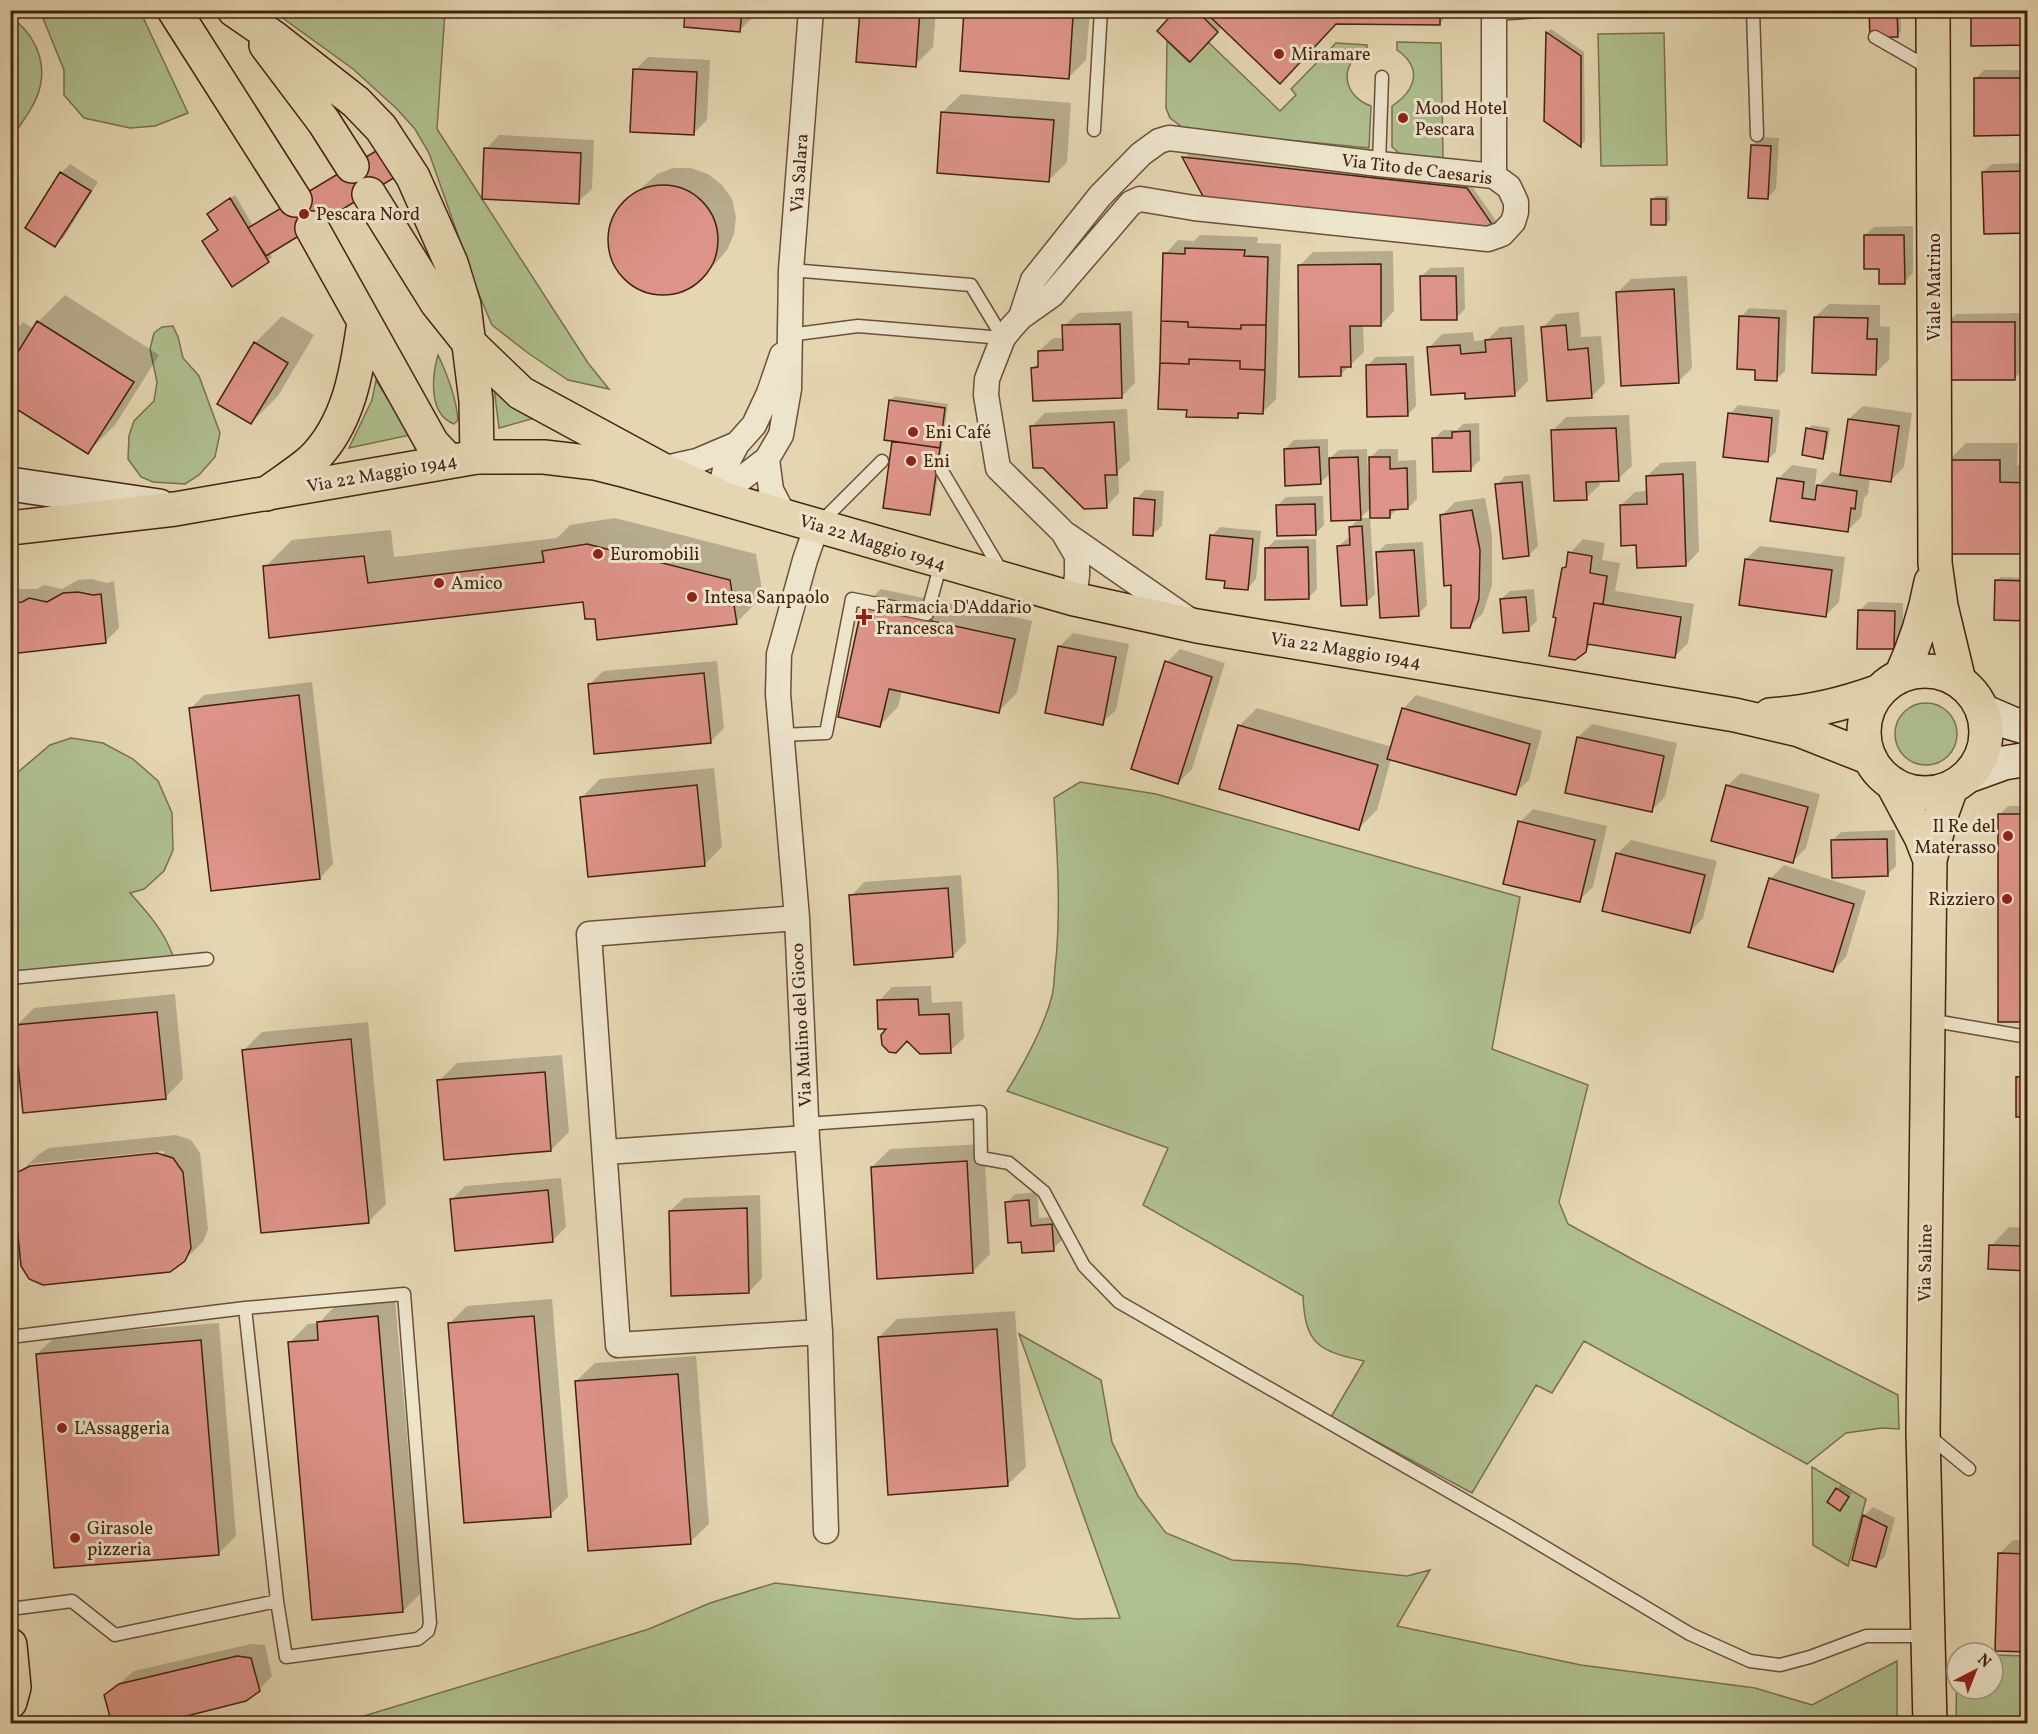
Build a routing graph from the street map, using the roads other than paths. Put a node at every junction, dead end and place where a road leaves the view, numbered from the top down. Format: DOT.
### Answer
graph roads {
  1 [pos="228,10"];
  2 [pos="234,10"];
  3 [pos="811,10"];
  4 [pos="1101,10"];
  5 [pos="1555,10"];
  6 [pos="1753,10"];
  7 [pos="1933,10"];
  8 [pos="1494,12"];
  9 [pos="175,13"];
  10 [pos="1875,37"];
  11 [pos="1934,71"];
  12 [pos="1382,77"];
  13 [pos="1094,130"];
  14 [pos="1757,135"];
  15 [pos="1151,147"];
  16 [pos="1379,164"];
  17 [pos="352,166"];
  18 [pos="1494,176"];
  19 [pos="1105,192"];
  20 [pos="369,194"];
  21 [pos="295,200"];
  22 [pos="1168,203"];
  23 [pos="1125,209"];
  24 [pos="312,228"];
  25 [pos="791,270"];
  26 [pos="1021,317"];
  27 [pos="364,322"];
  28 [pos="789,335"];
  29 [pos="1003,338"];
  30 [pos="469,343"];
  31 [pos="737,444"];
  32 [pos="463,459"];
  33 [pos="767,459"];
  34 [pos="882,461"];
  35 [pos="942,471"];
  36 [pos="656,474"];
  37 [pos="10,483"];
  38 [pos="266,494"];
  39 [pos="719,496"];
  40 [pos="176,509"];
  41 [pos="784,515"];
  42 [pos="817,525"];
  43 [pos="10,528"];
  44 [pos="1063,532"];
  45 [pos="941,562"];
  46 [pos="1935,563"];
  47 [pos="1007,580"];
  48 [pos="1074,599"];
  49 [pos="1197,626"];
  50 [pos="1959,681"];
  51 [pos="1890,684"];
  52 [pos="1983,711"];
  53 [pos="1735,714"];
  54 [pos="2028,728"];
  55 [pos="781,735"];
  56 [pos="1870,758"];
  57 [pos="2028,759"];
  58 [pos="1960,782"];
  59 [pos="1892,783"];
  60 [pos="1930,860"];
  61 [pos="796,918"];
  62 [pos="207,959"];
  63 [pos="10,978"];
  64 [pos="1928,1019"];
  65 [pos="2028,1037"];
  66 [pos="806,1131"];
  67 [pos="606,1152"];
  68 [pos="245,1308"];
  69 [pos="820,1332"];
  70 [pos="10,1337"];
  71 [pos="1923,1431"];
  72 [pos="1970,1469"];
  73 [pos="826,1531"];
  74 [pos="277,1600"];
  75 [pos="10,1609"];
  76 [pos="10,1645"];
  77 [pos="1929,1651"];
  78 [pos="10,1702"];
  79 [pos="1930,1724"];
  1 -- 17 [label="main road"];
  2 -- 30 [label="main road"];
  3 -- 25 [label="street, Via Salara"];
  4 -- 13 [label="lane"];
  5 -- 8 [label="lane"];
  6 -- 14 [label="lane"];
  7 -- 11 [label="main road, Viale Matrino"];
  8 -- 18 [label="street"];
  9 -- 21 [label="main road"];
  10 -- 11 [label="lane"];
  11 -- 46 [label="main road, Viale Matrino"];
  12 -- 16 [label="lane"];
  15 -- 16 [label="street, Via Tito de Caesaris"];
  15 -- 19 [label="street, Via Tito de Caesaris"];
  15 -- 22 [label="street, Via Tito de Caesaris"];
  16 -- 18 [label="street, Via Tito de Caesaris"];
  18 -- 22 [label="street, Via Tito de Caesaris"];
  19 -- 23 [label="street"];
  19 -- 26 [label="street, Via Tito de Caesaris"];
  20 -- 30 [label="main road"];
  22 -- 23 [label="street, Via Tito de Caesaris"];
  23 -- 26 [label="street, Via Tito de Caesaris"];
  24 -- 27 [label="main road"];
  25 -- 28 [label="street, Via Salara"];
  25 -- 29 [label="lane"];
  26 -- 29 [label="street, Via Tito de Caesaris"];
  27 -- 32 [label="main road"];
  27 -- 38 [label="main road"];
  28 -- 29 [label="lane"];
  28 -- 31 [label="street, Via Salara"];
  28 -- 33 [label="street, Via Salara"];
  29 -- 44 [label="street, Via Tito de Caesaris"];
  30 -- 32 [label="main road"];
  30 -- 36 [label="main road"];
  31 -- 36 [label="street, Via Salara"];
  31 -- 39 [label="street, Via Salara"];
  32 -- 36 [label="main road, Via 22 Maggio 1944"];
  32 -- 38 [label="main road, Via 22 Maggio 1944"];
  33 -- 39 [label="street, Via Salara"];
  33 -- 41 [label="street"];
  34 -- 42 [label="lane"];
  35 -- 47 [label="lane"];
  36 -- 39 [label="main road, Via 22 Maggio 1944"];
  37 -- 40 [label="main road"];
  38 -- 40 [label="main road, Via 22 Maggio 1944"];
  39 -- 41 [label="main road, Via 22 Maggio 1944"];
  40 -- 43 [label="main road, Via 22 Maggio 1944"];
  41 -- 42 [label="main road, Via 22 Maggio 1944"];
  42 -- 45 [label="main road, Via 22 Maggio 1944"];
  42 -- 55 [label="street, Via Mulino del Gioco"];
  44 -- 48 [label="street, Via Tito de Caesaris"];
  44 -- 49 [label="street, Via Tito de Caesaris"];
  45 -- 47 [label="main road, Via 22 Maggio 1944"];
  45 -- 55 [label="lane"];
  46 -- 50 [label="main road, Viale Matrino"];
  46 -- 51 [label="main road, Viale Matrino"];
  47 -- 48 [label="main road, Via 22 Maggio 1944"];
  48 -- 49 [label="main road, Via 22 Maggio 1944"];
  49 -- 53 [label="main road, Via 22 Maggio 1944"];
  50 -- 51 [label="main road"];
  50 -- 52 [label="main road"];
  51 -- 53 [label="main road, Via 22 Maggio 1944"];
  51 -- 56 [label="main road"];
  52 -- 54 [label="main road"];
  52 -- 58 [label="main road"];
  53 -- 56 [label="main road, Via 22 Maggio 1944"];
  55 -- 61 [label="street, Via Mulino del Gioco"];
  56 -- 59 [label="main road"];
  57 -- 58 [label="main road"];
  58 -- 59 [label="main road"];
  58 -- 60 [label="main road, Via Saline"];
  59 -- 60 [label="main road, Via Saline"];
  60 -- 64 [label="main road, Via Saline"];
  61 -- 66 [label="street, Via Mulino del Gioco"];
  61 -- 67 [label="street"];
  62 -- 63 [label="lane"];
  64 -- 65 [label="lane"];
  64 -- 71 [label="main road, Via Saline"];
  66 -- 67 [label="street"];
  66 -- 69 [label="street, Via Mulino del Gioco"];
  66 -- 77 [label="lane"];
  67 -- 69 [label="street"];
  68 -- 70 [label="lane"];
  68 -- 74 [label="lane"];
  68 -- 74 [label="lane"];
  69 -- 73 [label="street, Via Mulino del Gioco"];
  71 -- 72 [label="lane"];
  71 -- 77 [label="main road, Via Saline"];
  74 -- 75 [label="lane"];
  76 -- 78 [label="main road"];
  77 -- 79 [label="main road, Via Saline"];
}
